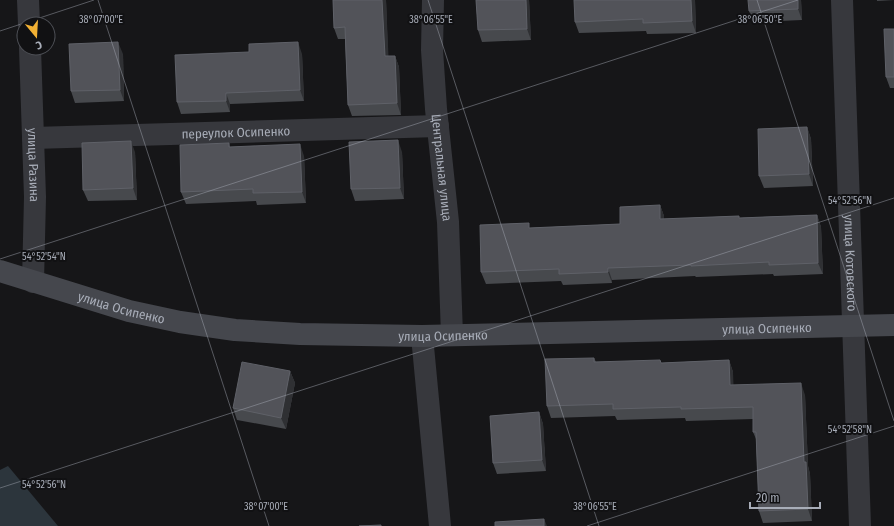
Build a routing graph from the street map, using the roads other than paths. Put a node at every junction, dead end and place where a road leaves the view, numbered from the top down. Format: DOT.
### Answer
graph roads {
  1 [pos="28,0"];
  2 [pos="433,0"];
  3 [pos="842,0"];
  4 [pos="29,16"];
  5 [pos="30,56"];
  6 [pos="438,126"];
  7 [pos="33,138"];
  8 [pos="0,271"];
  9 [pos="33,282"];
  10 [pos="894,325"];
  11 [pos="854,326"];
  12 [pos="452,335"];
  13 [pos="422,336"];
  14 [pos="440,526"];
  15 [pos="860,526"];
  1 -- 4 [label="street"];
  2 -- 6 [label="street, Центральная улица"];
  3 -- 11 [label="street, улица Котовского"];
  5 -- 7 [label="street, улица Разина"];
  6 -- 7 [label="street, переулок Осипенко"];
  6 -- 12 [label="street, Центральная улица"];
  7 -- 9 [label="street, улица Разина"];
  8 -- 9 [label="street, улица Осипенко"];
  9 -- 13 [label="street, улица Осипенко"];
  10 -- 11 [label="street, улица Осипенко"];
  11 -- 12 [label="street, улица Осипенко"];
  11 -- 15 [label="street, улица Котовского"];
  12 -- 13 [label="street, улица Осипенко"];
  13 -- 14 [label="street"];
}
